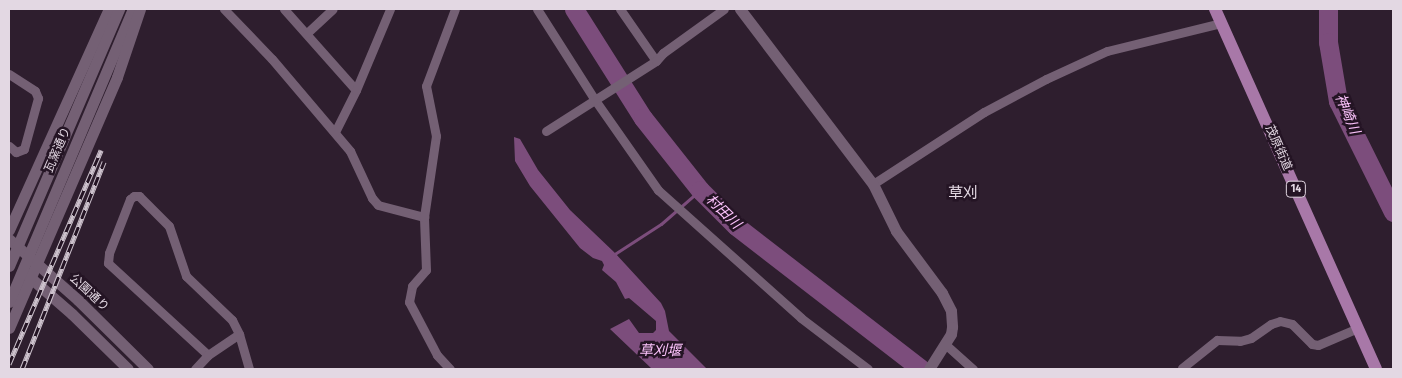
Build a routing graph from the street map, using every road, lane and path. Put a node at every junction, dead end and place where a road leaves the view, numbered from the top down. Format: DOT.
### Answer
graph roads {
  1 [pos="109,9"];
  2 [pos="119,9"];
  3 [pos="133,9"];
  4 [pos="140,9"];
  5 [pos="224,9"];
  6 [pos="284,9"];
  7 [pos="333,9"];
  8 [pos="390,9"];
  9 [pos="455,9"];
  10 [pos="537,9"];
  11 [pos="620,9"];
  12 [pos="724,9"];
  13 [pos="740,9"];
  14 [pos="1215,9"];
  15 [pos="1222,23"];
  16 [pos="306,33"];
  17 [pos="656,61"];
  18 [pos="9,74"];
  19 [pos="356,90"];
  20 [pos="595,100"];
  21 [pos="546,130"];
  22 [pos="335,132"];
  23 [pos="9,146"];
  24 [pos="873,184"];
  25 [pos="424,217"];
  26 [pos="9,230"];
  27 [pos="9,239"];
  28 [pos="9,259"];
  29 [pos="36,264"];
  30 [pos="9,266"];
  31 [pos="31,278"];
  32 [pos="9,302"];
  33 [pos="9,328"];
  34 [pos="1358,328"];
  35 [pos="239,334"];
  36 [pos="945,344"];
  37 [pos="208,355"];
  38 [pos="1182,368"];
  39 [pos="128,369"];
  40 [pos="148,369"];
  41 [pos="195,369"];
  42 [pos="249,369"];
  43 [pos="450,369"];
  44 [pos="868,369"];
  45 [pos="929,369"];
  46 [pos="974,369"];
  47 [pos="1376,369"];
  1 -- 26 [label="street"];
  2 -- 30 [label="street, 瓦窯通り"];
  3 -- 32 [label="street, 瓦窯通り"];
  4 -- 29 [label="street"];
  5 -- 22 [label="street"];
  6 -- 16 [label="street"];
  7 -- 16 [label="street"];
  8 -- 19 [label="street"];
  9 -- 25 [label="street"];
  10 -- 20 [label="street"];
  11 -- 17 [label="street"];
  12 -- 17 [label="street"];
  13 -- 24 [label="street"];
  14 -- 15 [label="main road, 茂原街道 / 14"];
  15 -- 24 [label="street"];
  15 -- 34 [label="main road, 茂原街道 / 14"];
  16 -- 19 [label="street"];
  17 -- 20 [label="street"];
  18 -- 23 [label="street"];
  19 -- 22 [label="street"];
  20 -- 21 [label="street"];
  20 -- 44 [label="street"];
  22 -- 25 [label="street"];
  24 -- 36 [label="street"];
  25 -- 43 [label="street"];
  27 -- 29 [label="street, 公園通り"];
  28 -- 31 [label="street"];
  29 -- 31 [label="street"];
  29 -- 40 [label="street, 公園通り"];
  31 -- 33 [label="street"];
  31 -- 39 [label="street"];
  34 -- 38 [label="street"];
  34 -- 47 [label="main road, 茂原街道 / 14"];
  35 -- 37 [label="street"];
  35 -- 37 [label="street"];
  35 -- 42 [label="street"];
  36 -- 45 [label="street"];
  36 -- 46 [label="street"];
  37 -- 41 [label="street"];
}
